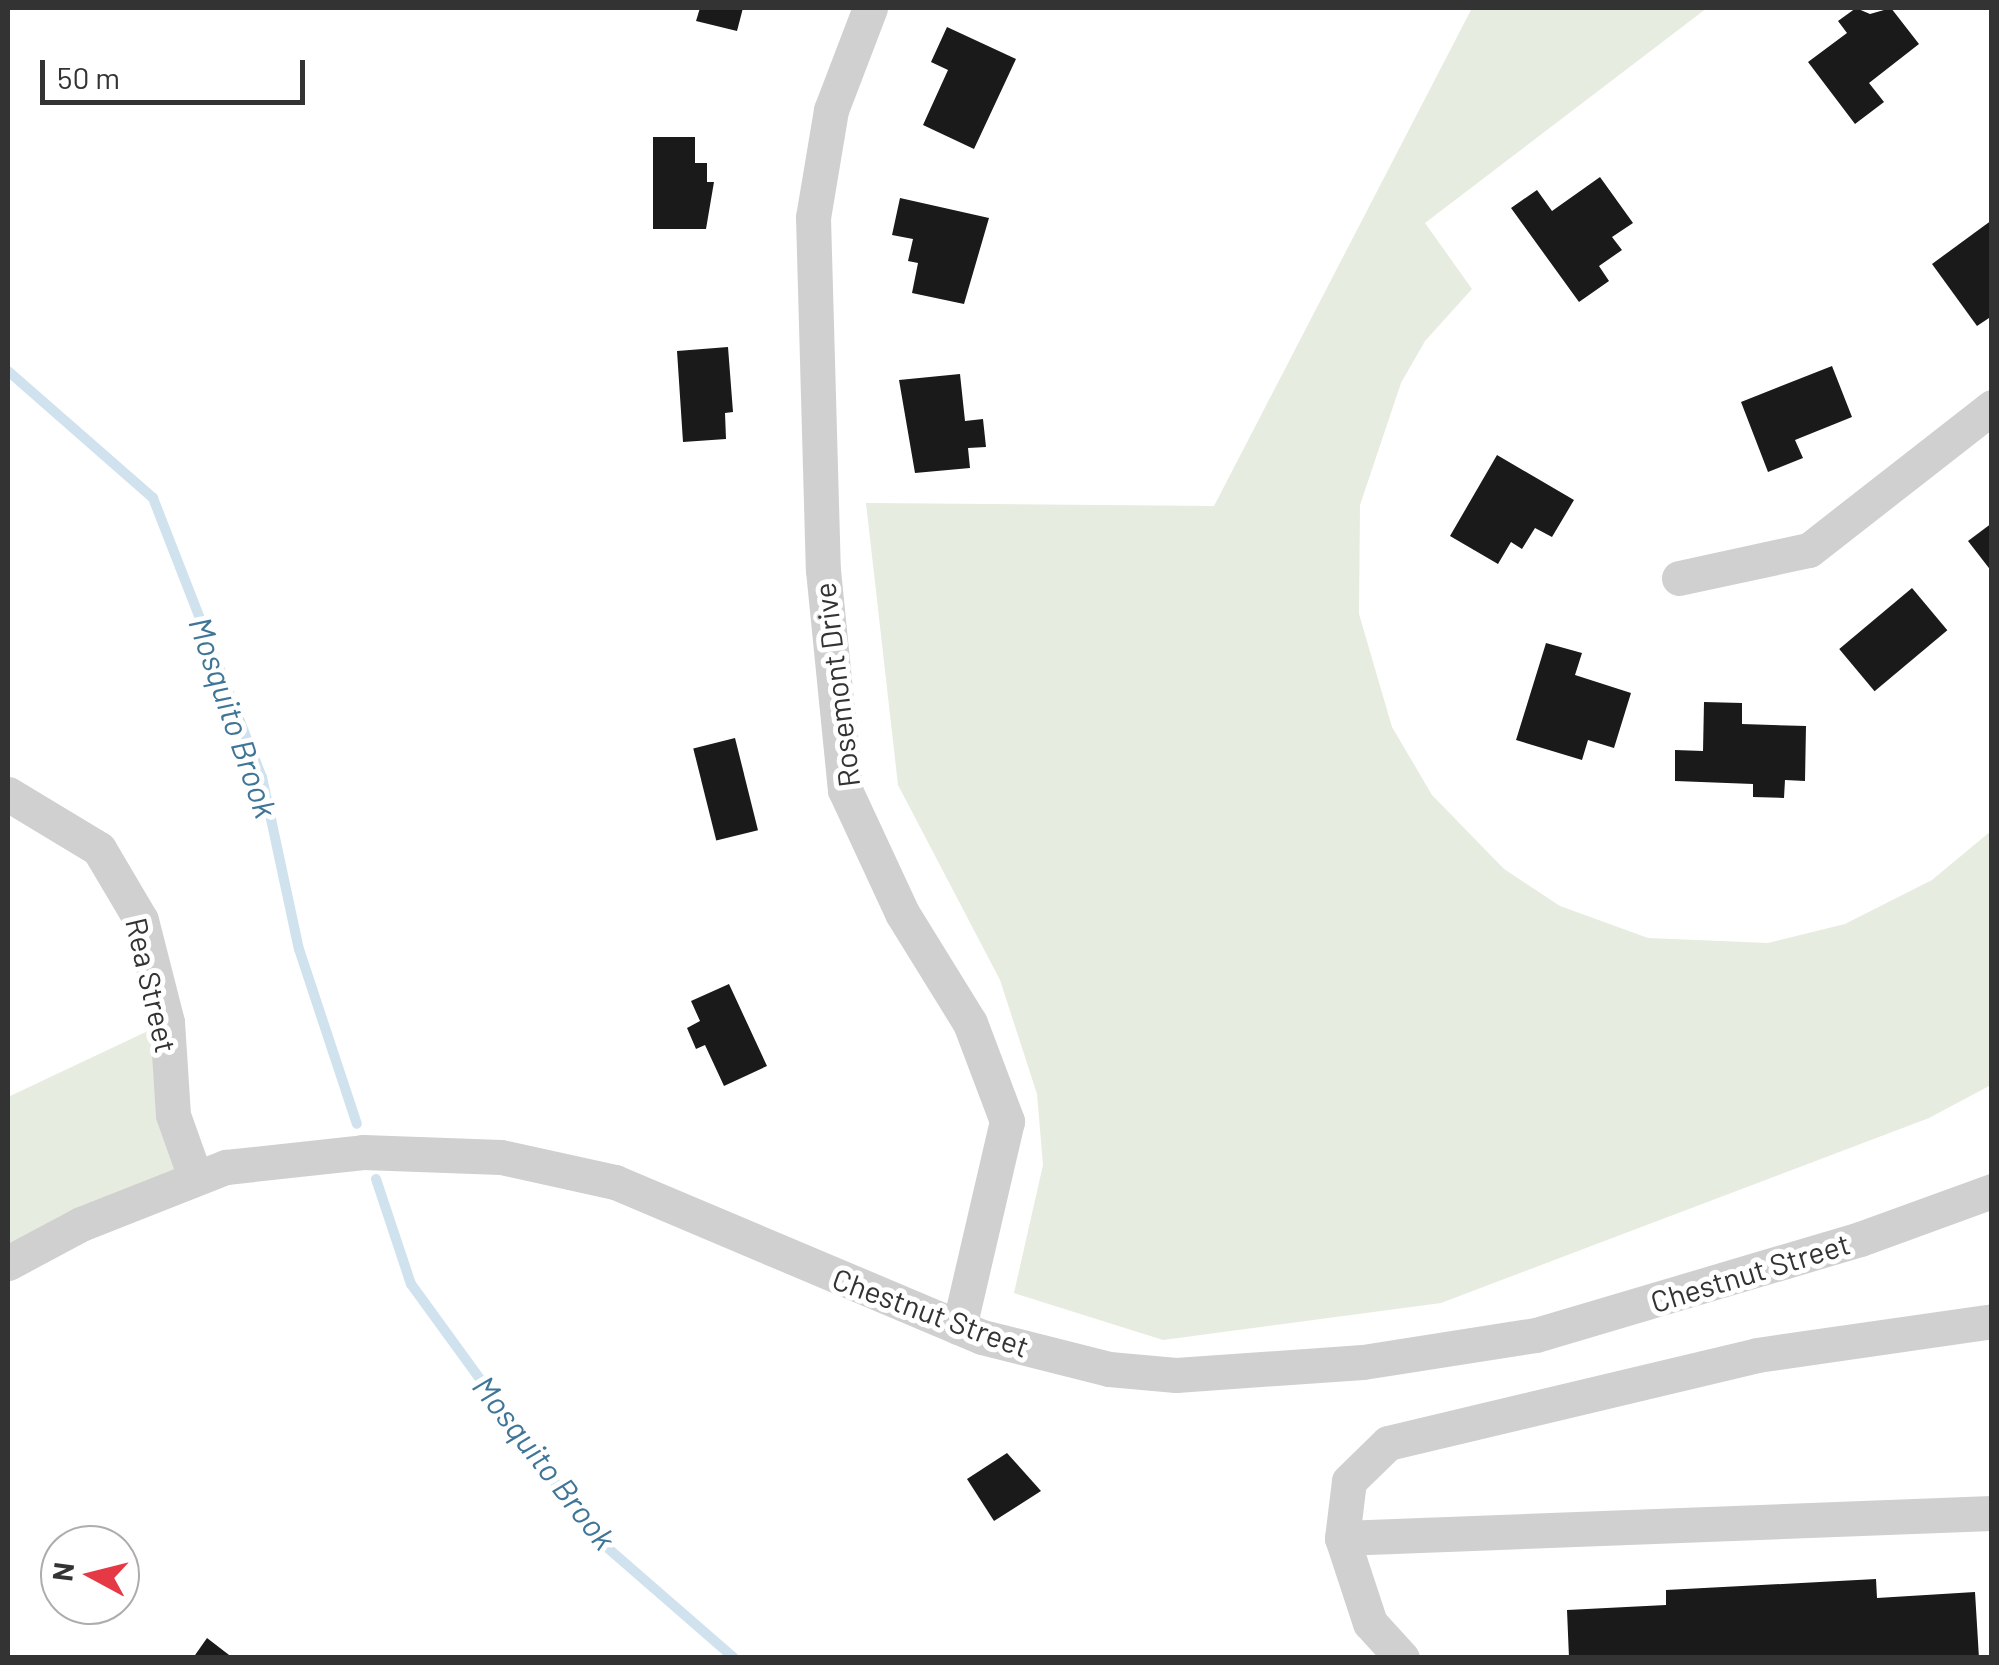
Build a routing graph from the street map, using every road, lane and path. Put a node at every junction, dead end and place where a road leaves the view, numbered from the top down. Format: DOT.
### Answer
graph roads {
  1 [pos="870,8"];
  2 [pos="1992,407"];
  3 [pos="1679,578"];
  4 [pos="8,794"];
  5 [pos="194,1174"];
  6 [pos="1992,1192"];
  7 [pos="8,1263"];
  8 [pos="1992,1321"];
  9 [pos="959,1328"];
  10 [pos="1992,1513"];
  11 [pos="1342,1538"];
  12 [pos="1402,1658"];
  1 -- 9 [label="street, Rosemont Drive"];
  2 -- 3 [label="street"];
  4 -- 5 [label="street, Rea Street"];
  5 -- 7 [label="street, Chestnut Street"];
  5 -- 9 [label="street, Chestnut Street"];
  6 -- 9 [label="street, Chestnut Street"];
  8 -- 11 [label="street"];
  10 -- 11 [label="street"];
  11 -- 12 [label="street"];
}
